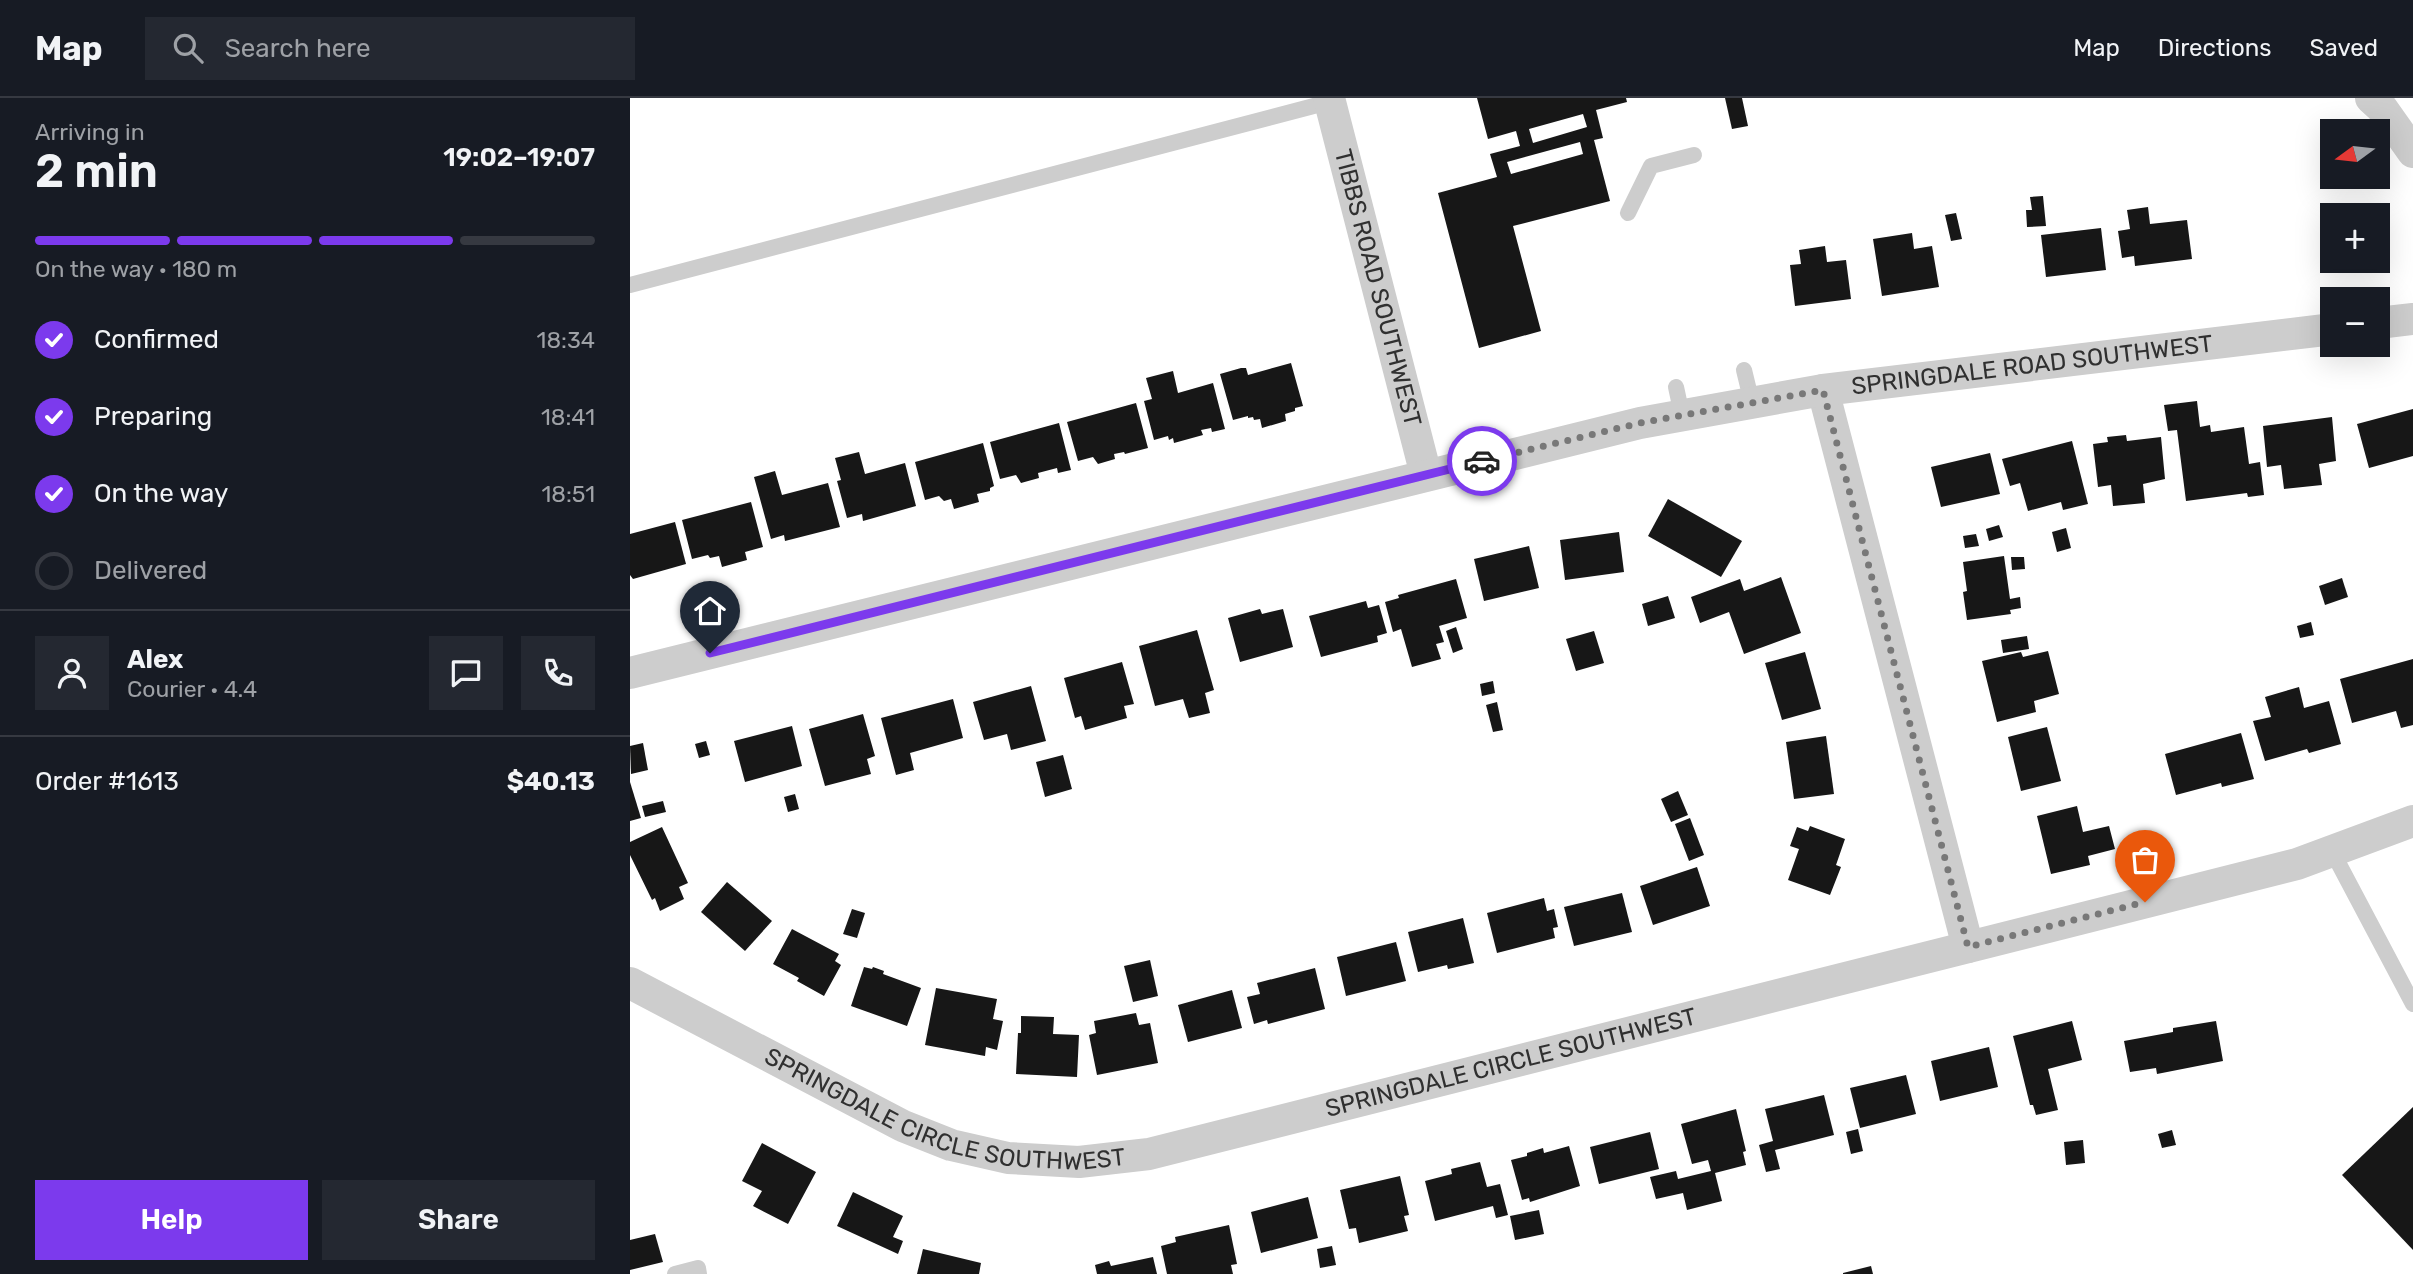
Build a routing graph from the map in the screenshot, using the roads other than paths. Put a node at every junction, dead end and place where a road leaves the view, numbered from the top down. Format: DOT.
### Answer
graph roads {
  1 [pos="2371,98"];
  2 [pos="1329,100"];
  3 [pos="2413,152"];
  4 [pos="1694,155"];
  5 [pos="1628,213"];
  6 [pos="630,285"];
  7 [pos="2413,319"];
  8 [pos="2390,322"];
  9 [pos="2320,331"];
  10 [pos="1744,370"];
  11 [pos="1823,390"];
  12 [pos="1752,403"];
  13 [pos="1426,475"];
  14 [pos="630,673"];
  15 [pos="2413,821"];
  16 [pos="2332,851"];
  17 [pos="1968,947"];
  18 [pos="630,982"];
  19 [pos="2413,1004"];
  20 [pos="675,1274"];
  21 [pos="699,1274"];
  1 -- 3 [label="street"];
  2 -- 6 [label="lane"];
  2 -- 13 [label="street, TIBBS ROAD SOUTHWEST"];
  4 -- 5 [label="lane"];
  7 -- 8 [label="street"];
  9 -- 11 [label="street, SPRINGDALE ROAD SOUTHWEST"];
  10 -- 12 [label="lane"];
  11 -- 12 [label="street, SPRINGDALE ROAD SOUTHWEST"];
  11 -- 17 [label="street"];
  12 -- 13 [label="street, SPRINGDALE ROAD SOUTHWEST"];
  13 -- 14 [label="street, SPRINGDALE ROAD SOUTHWEST"];
  15 -- 16 [label="street, SPRINGDALE CIRCLE SOUTHWEST"];
  16 -- 17 [label="street, SPRINGDALE CIRCLE SOUTHWEST"];
  16 -- 19 [label="lane"];
  17 -- 18 [label="street, SPRINGDALE CIRCLE SOUTHWEST"];
  20 -- 21 [label="lane"];
}
